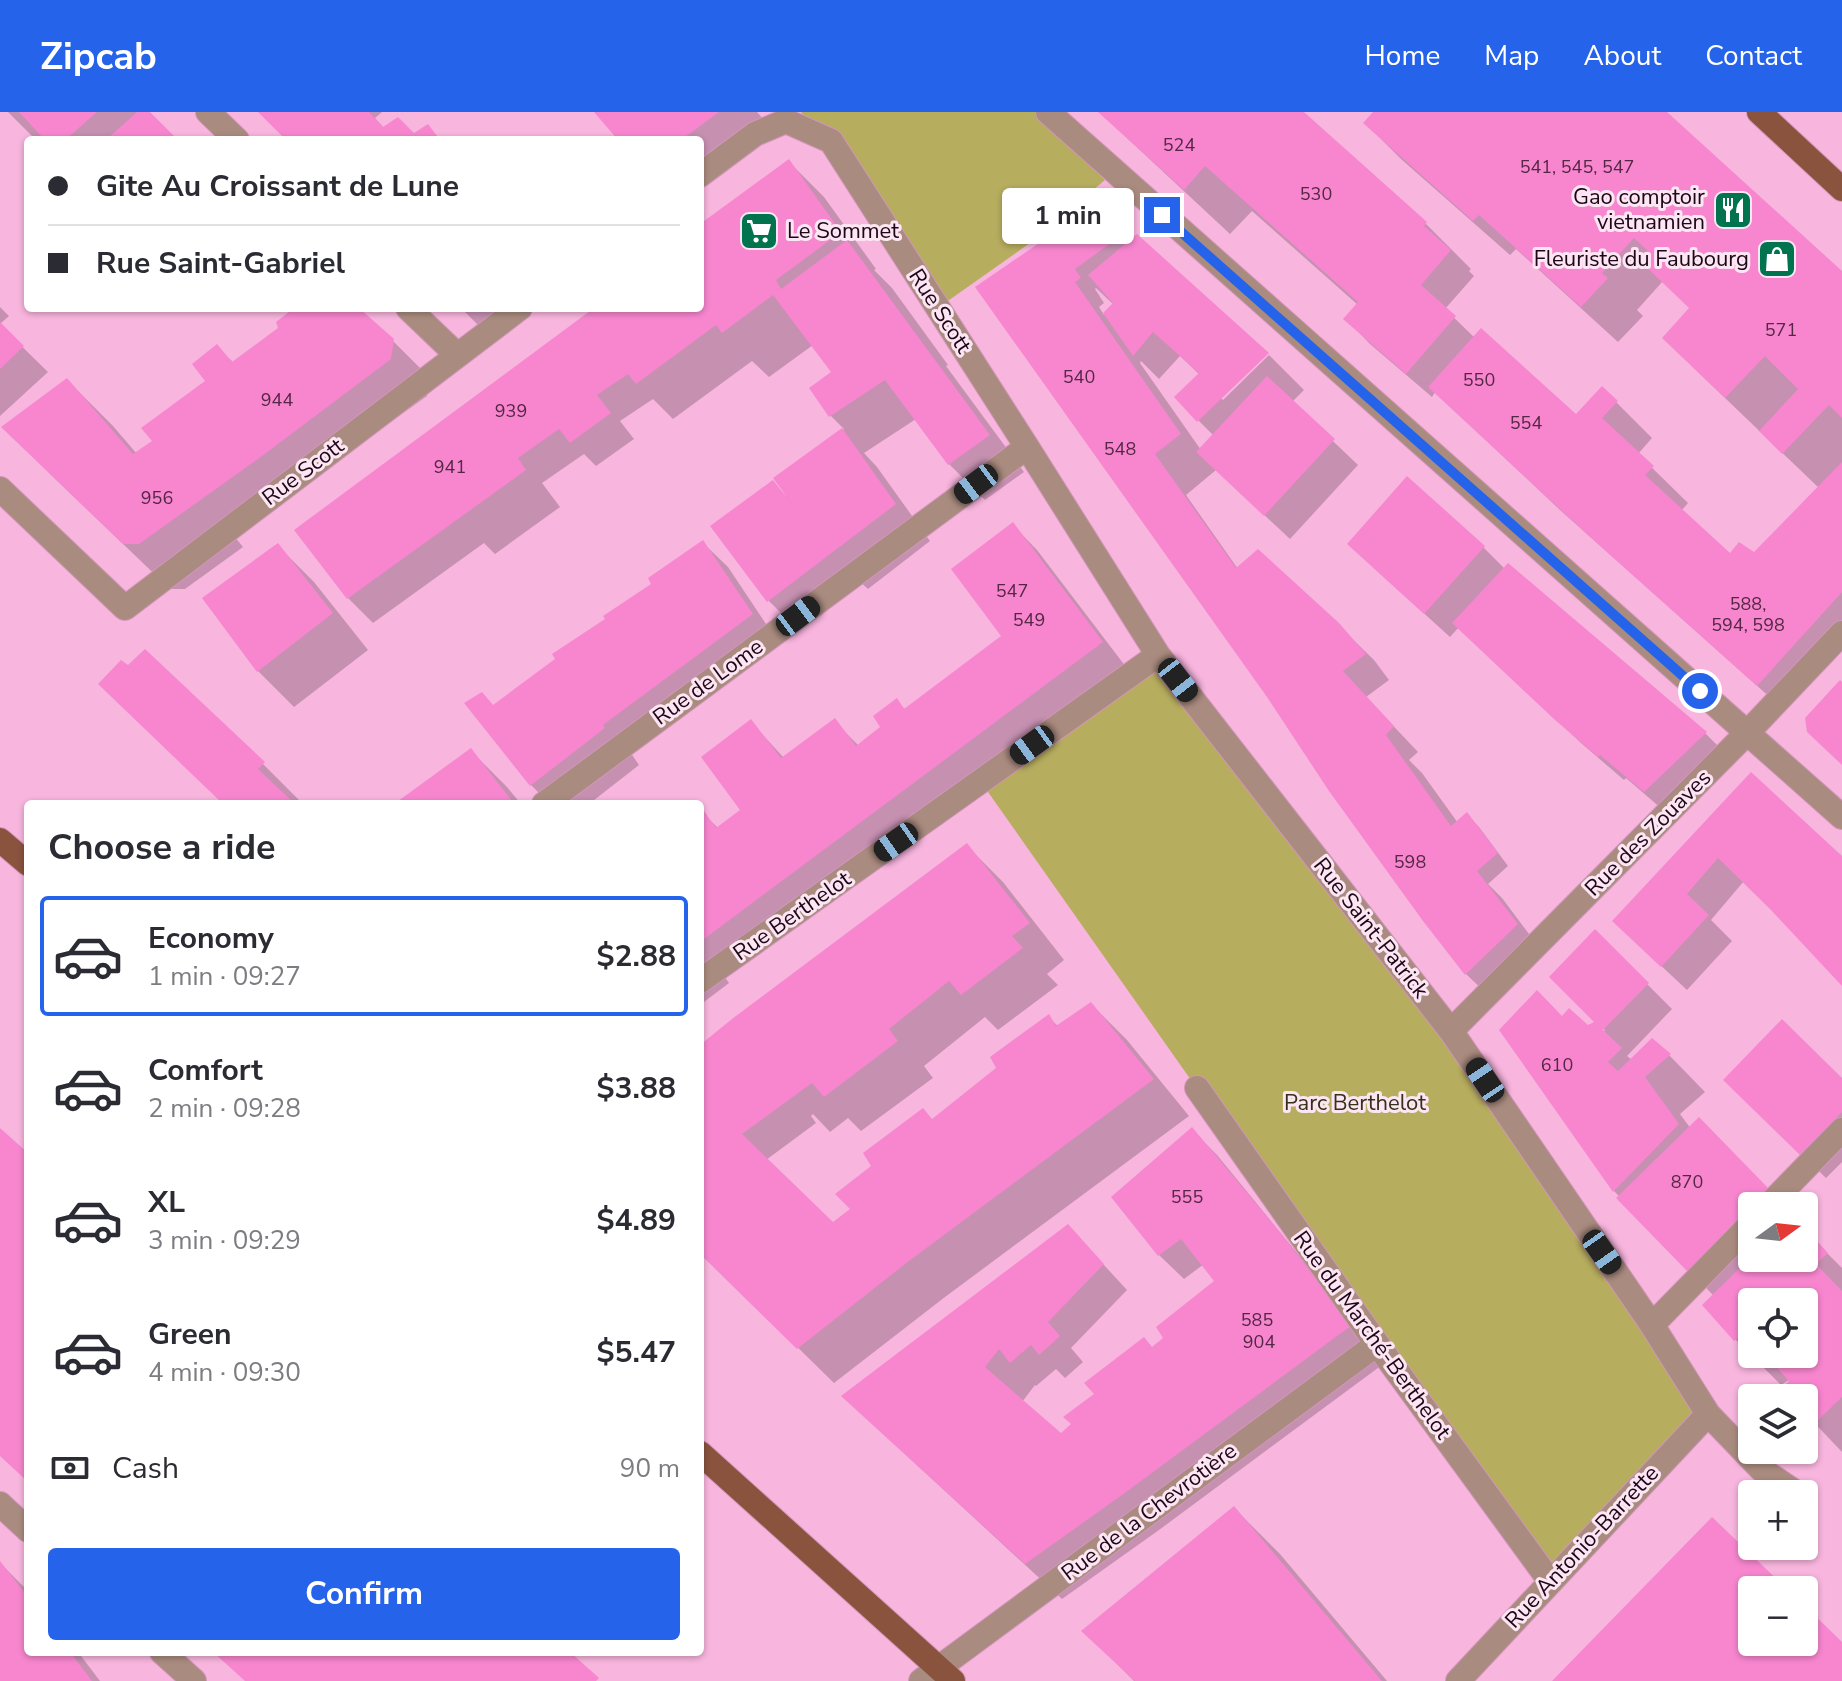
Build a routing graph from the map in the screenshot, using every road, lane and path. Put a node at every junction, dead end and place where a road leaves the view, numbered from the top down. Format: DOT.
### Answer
graph roads {
  1 [pos="208,112"];
  2 [pos="1048,112"];
  3 [pos="1759,112"];
  4 [pos="233,136"];
  5 [pos="704,172"];
  6 [pos="1842,189"];
  7 [pos="412,312"];
  8 [pos="515,312"];
  9 [pos="457,355"];
  10 [pos="1027,447"];
  11 [pos="0,489"];
  12 [pos="1842,633"];
  13 [pos="1158,655"];
  14 [pos="1747,733"];
  15 [pos="549,800"];
  16 [pos="1842,817"];
  17 [pos="0,840"];
  18 [pos="24,861"];
  19 [pos="704,978"];
  20 [pos="1451,1031"];
  21 [pos="1197,1088"];
  22 [pos="1842,1130"];
  23 [pos="1782,1192"];
  24 [pos="1738,1237"];
  25 [pos="1652,1325"];
  26 [pos="1377,1344"];
  27 [pos="1708,1414"];
  28 [pos="704,1457"];
  29 [pos="1778,1480"];
  30 [pos="1,1508"];
  31 [pos="24,1527"];
  32 [pos="1550,1581"];
  33 [pos="166,1656"];
  34 [pos="938,1677"];
  35 [pos="194,1681"];
  36 [pos="1458,1681"];
  1 -- 4 [label="street"];
  2 -- 14 [label="street"];
  3 -- 6 [label="main road"];
  5 -- 10 [label="street, Rue Scott"];
  7 -- 9 [label="street"];
  8 -- 9 [label="street, Rue Scott"];
  9 -- 11 [label="street, Rue Scott"];
  10 -- 13 [label="street, Rue Saint-Patrick"];
  10 -- 15 [label="street, Rue de Lome"];
  12 -- 14 [label="street, Rue des Zouaves"];
  13 -- 19 [label="street, Rue Berthelot"];
  13 -- 20 [label="street, Rue Saint-Patrick"];
  14 -- 16 [label="street"];
  14 -- 20 [label="street, Rue des Zouaves"];
  17 -- 18 [label="main road"];
  20 -- 25 [label="street, Rue Saint-Patrick"];
  21 -- 26 [label="street, Rue du Marché-Berthelot"];
  22 -- 23 [label="street"];
  24 -- 25 [label="street"];
  25 -- 27 [label="street, Rue Saint-Patrick"];
  26 -- 32 [label="street, Rue du Marché-Berthelot"];
  26 -- 34 [label="street, Rue de la Chevrotière"];
  27 -- 29 [label="street, Rue Saint-Patrick"];
  27 -- 32 [label="street, Rue Antonio-Barrette"];
  28 -- 34 [label="main road"];
  30 -- 31 [label="street"];
  32 -- 36 [label="street, Rue Antonio-Barrette"];
  33 -- 35 [label="street"];
}
